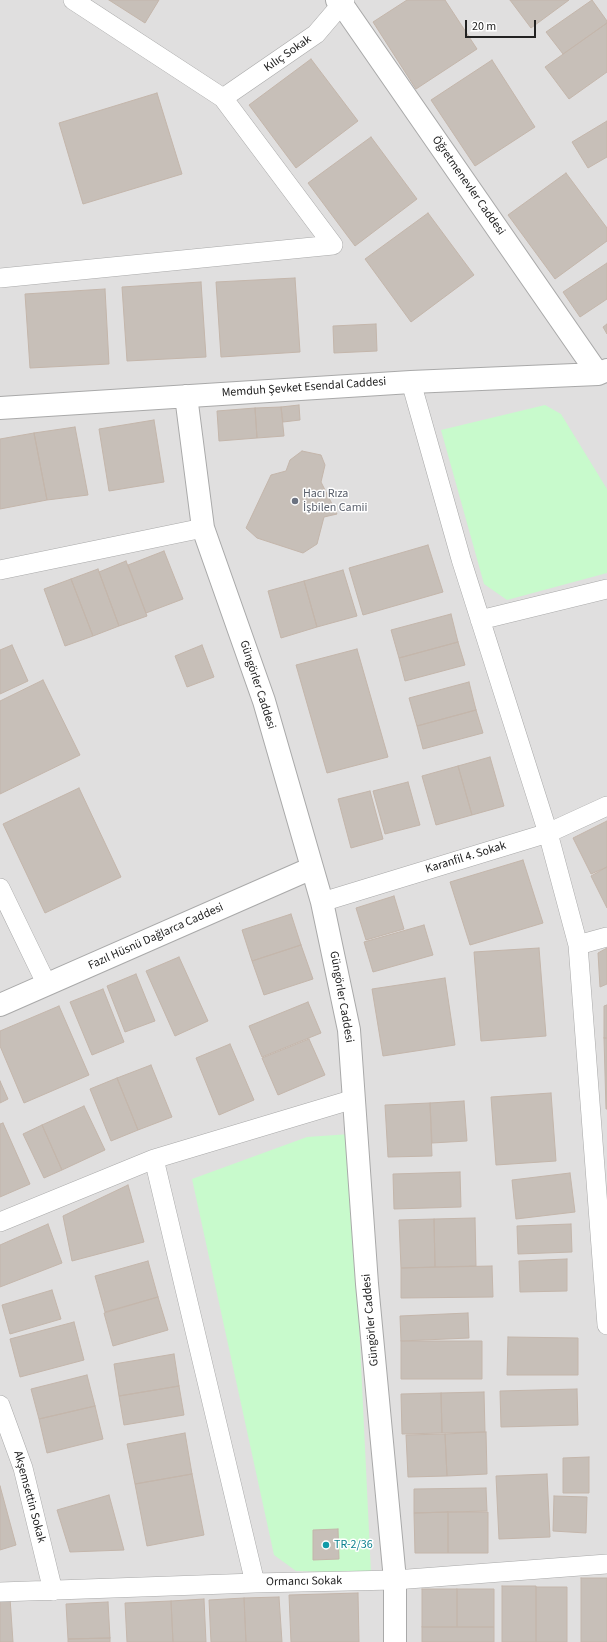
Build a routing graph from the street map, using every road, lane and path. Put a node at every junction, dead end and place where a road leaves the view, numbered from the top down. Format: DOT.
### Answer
graph roads {
  1 [pos="73,0"];
  2 [pos="341,1"];
  3 [pos="223,98"];
  4 [pos="0,278"];
  5 [pos="604,374"];
  6 [pos="411,382"];
  7 [pos="186,396"];
  8 [pos="0,408"];
  9 [pos="202,528"];
  10 [pos="0,570"];
  11 [pos="607,589"];
  12 [pos="480,620"];
  13 [pos="607,806"];
  14 [pos="548,834"];
  15 [pos="312,868"];
  16 [pos="0,888"];
  17 [pos="322,902"];
  18 [pos="607,937"];
  19 [pos="578,945"];
  20 [pos="47,985"];
  21 [pos="0,1005"];
  22 [pos="354,1099"];
  23 [pos="154,1159"];
  24 [pos="0,1222"];
  25 [pos="607,1325"];
  26 [pos="0,1405"];
  27 [pos="607,1564"];
  28 [pos="395,1580"];
  29 [pos="256,1583"];
  30 [pos="53,1591"];
  31 [pos="0,1592"];
  32 [pos="395,1642"];
  1 -- 3 [label="street"];
  2 -- 3 [label="street, Kılıç Sokak"];
  2 -- 5 [label="street, Öğretmenevler Caddesi"];
  3 -- 4 [label="street"];
  5 -- 6 [label="street, Memduh Şevket Esendal Caddesi"];
  6 -- 7 [label="street, Memduh Şevket Esendal Caddesi"];
  6 -- 12 [label="street"];
  7 -- 8 [label="street, Memduh Şevket Esendal Caddesi"];
  7 -- 9 [label="street, Güngörler Caddesi"];
  9 -- 10 [label="street"];
  9 -- 15 [label="street, Güngörler Caddesi"];
  11 -- 12 [label="street"];
  12 -- 14 [label="street"];
  13 -- 14 [label="street, Karanfil 4. Sokak"];
  14 -- 17 [label="street, Karanfil 4. Sokak"];
  14 -- 19 [label="street"];
  15 -- 17 [label="street, Güngörler Caddesi"];
  15 -- 20 [label="street, Fazıl Hüsnü Dağlarca Caddesi"];
  16 -- 20 [label="street"];
  17 -- 22 [label="street, Güngörler Caddesi"];
  18 -- 19 [label="street"];
  19 -- 25 [label="street"];
  20 -- 21 [label="street, Fazıl Hüsnü Dağlarca Caddesi"];
  22 -- 23 [label="street"];
  22 -- 28 [label="street, Güngörler Caddesi"];
  23 -- 24 [label="street"];
  23 -- 29 [label="street"];
  26 -- 30 [label="street, Akşemsettin Sokak"];
  27 -- 28 [label="street, Ormancı Sokak"];
  28 -- 29 [label="street, Ormancı Sokak"];
  28 -- 32 [label="street, Güngörler Caddesi"];
  29 -- 30 [label="street, Ormancı Sokak"];
  30 -- 31 [label="street, Ormancı Sokak"];
}
